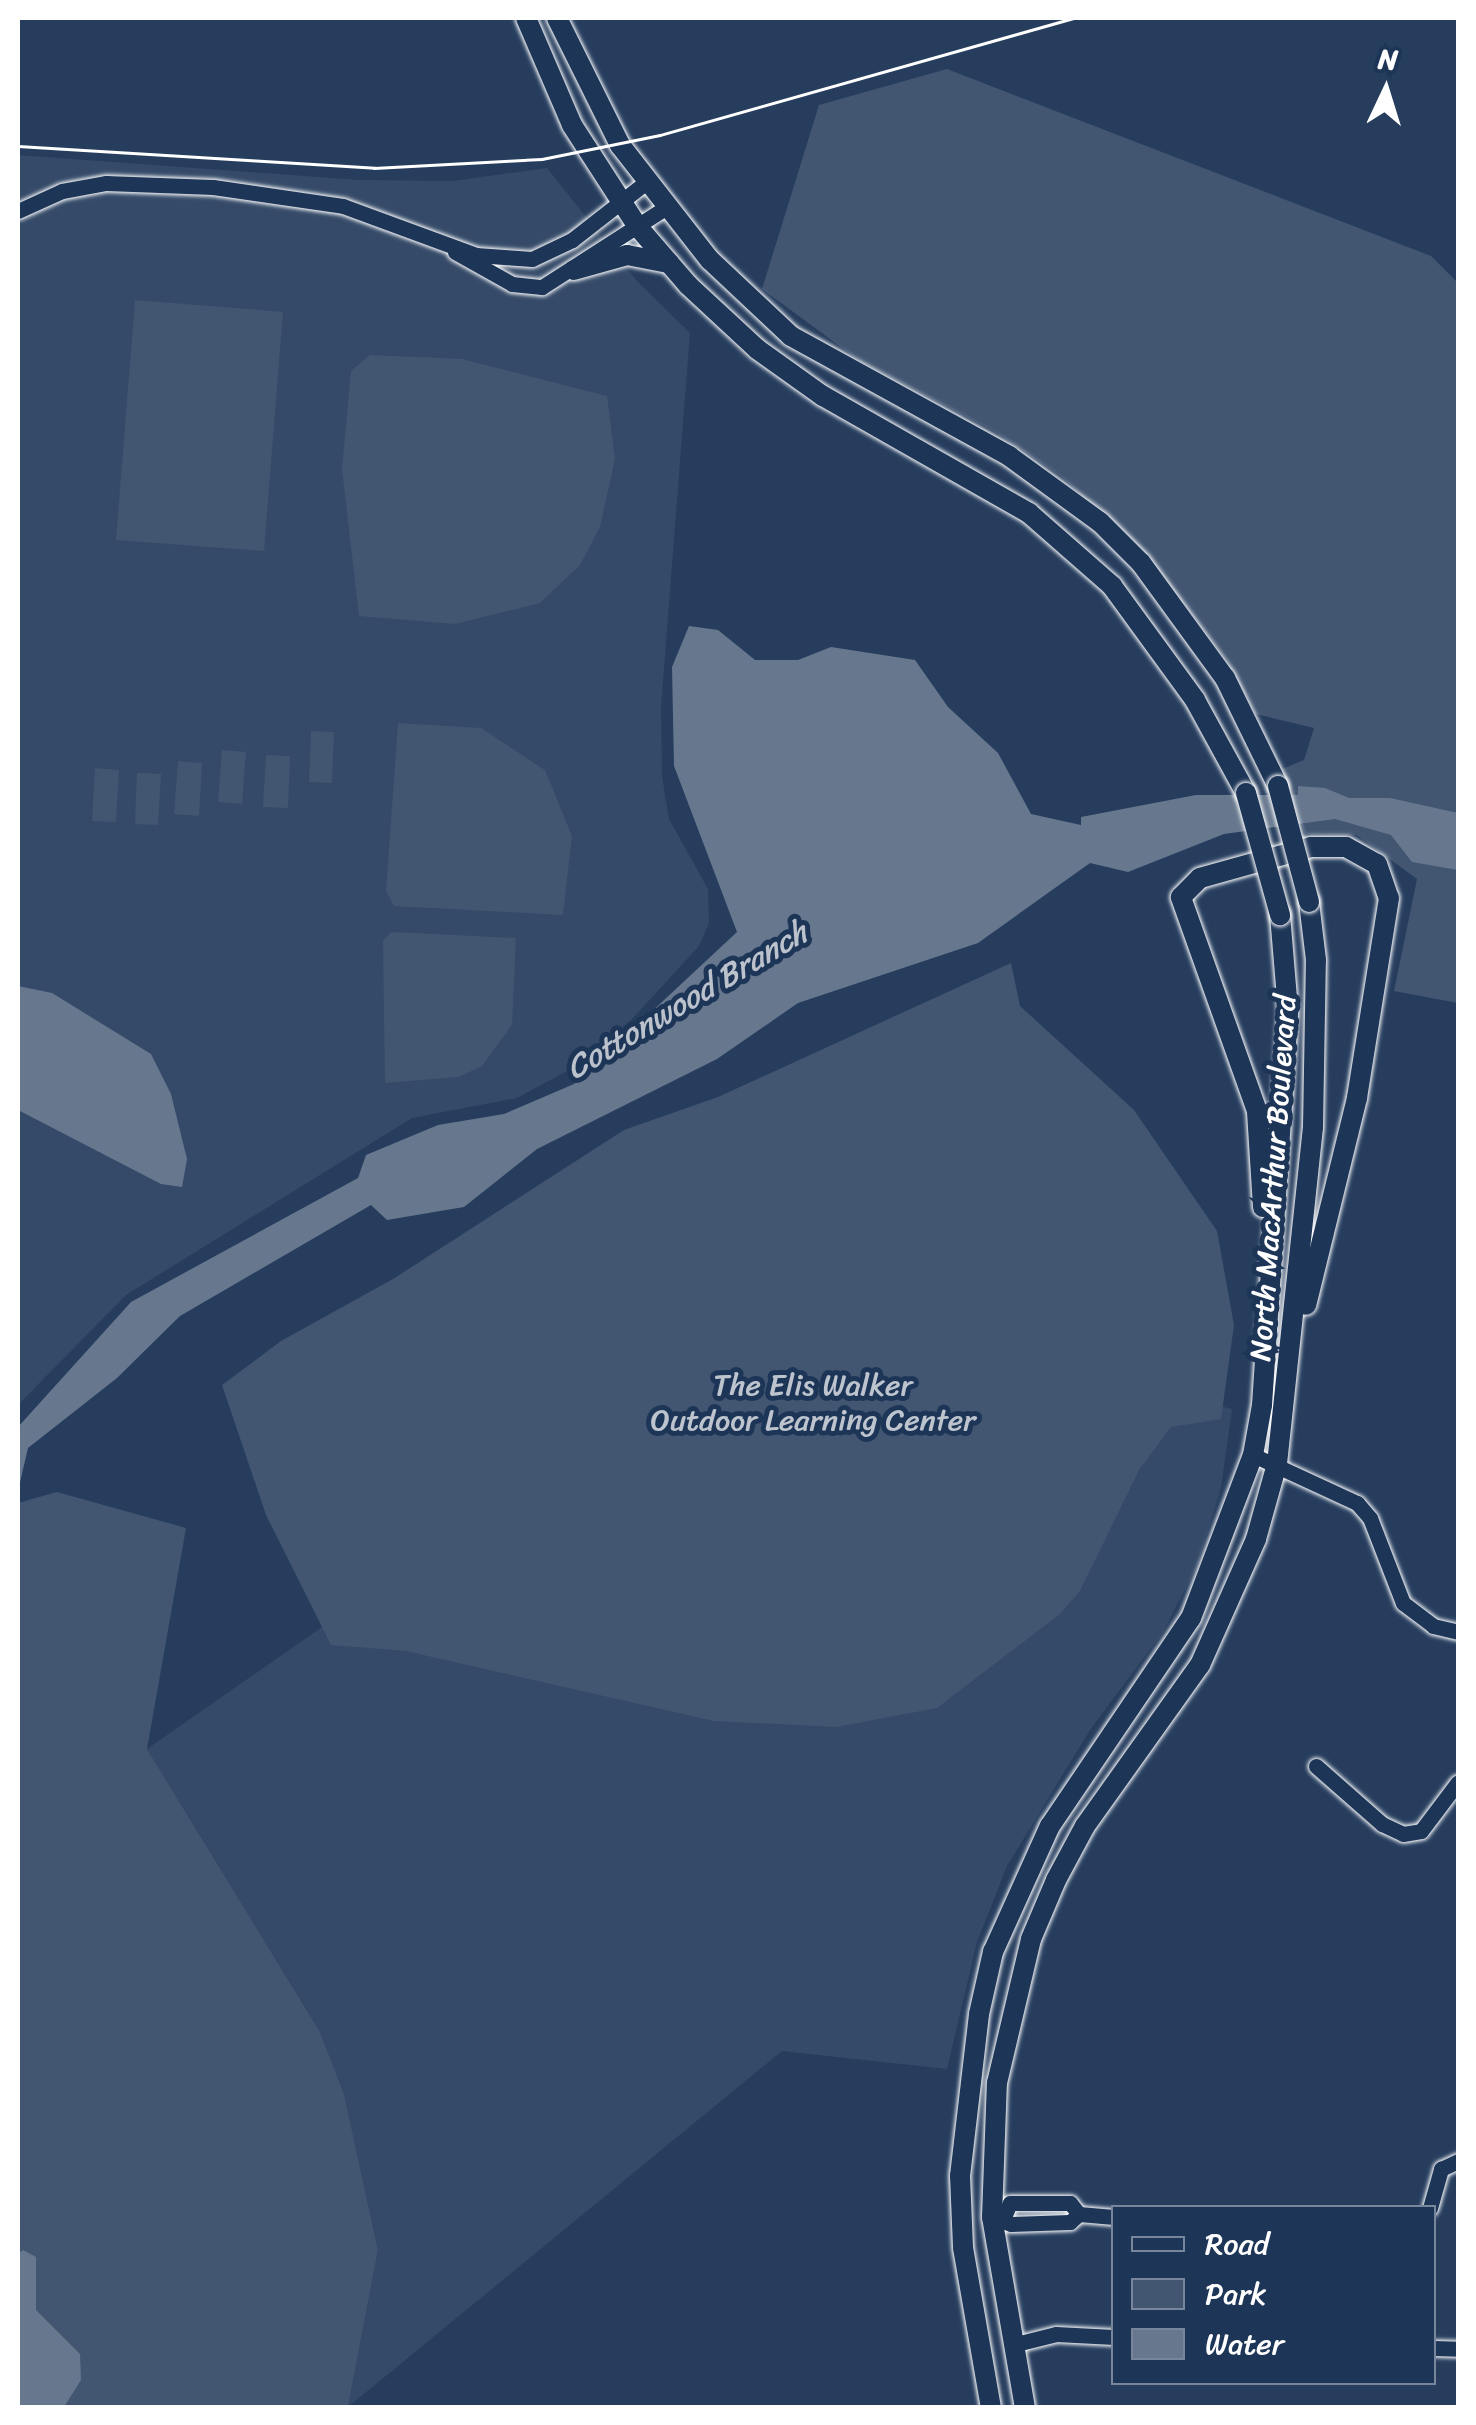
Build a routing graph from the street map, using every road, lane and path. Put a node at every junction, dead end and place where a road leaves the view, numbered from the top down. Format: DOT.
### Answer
graph roads {
  1 [pos="526,18"];
  2 [pos="556,18"];
  3 [pos="646,183"];
  4 [pos="622,202"];
  5 [pos="664,208"];
  6 [pos="18,211"];
  7 [pos="638,227"];
  8 [pos="440,240"];
  9 [pos="669,263"];
  10 [pos="574,270"];
  11 [pos="1268,1265"];
  12 [pos="1293,1350"];
  13 [pos="1252,1455"];
  14 [pos="1277,1464"];
  15 [pos="1458,1632"];
  16 [pos="1316,1766"];
  17 [pos="1458,1782"];
  18 [pos="967,2086"];
  19 [pos="997,2090"];
  20 [pos="1458,2161"];
  21 [pos="1431,2205"];
  22 [pos="998,2217"];
  23 [pos="1111,2218"];
  24 [pos="1111,2336"];
  25 [pos="1012,2344"];
  26 [pos="992,2408"];
  27 [pos="1024,2408"];
  1 -- 4 [label="main road, North MacArthur Boulevard"];
  2 -- 3 [label="main road, North MacArthur Boulevard"];
  3 -- 4 [label="street"];
  3 -- 5 [label="main road, North MacArthur Boulevard"];
  4 -- 7 [label="main road, North MacArthur Boulevard"];
  4 -- 8 [label="street"];
  5 -- 7 [label="street"];
  5 -- 12 [label="main road, North MacArthur Boulevard, bridge"];
  6 -- 8 [label="street"];
  7 -- 9 [label="main road, North MacArthur Boulevard"];
  7 -- 10 [label="street"];
  8 -- 10 [label="street"];
  9 -- 10 [label="main road"];
  9 -- 11 [label="main road, North MacArthur Boulevard, bridge"];
  11 -- 12 [label="main road"];
  11 -- 13 [label="main road, North MacArthur Boulevard"];
  12 -- 14 [label="main road, North MacArthur Boulevard"];
  13 -- 14 [label="street"];
  13 -- 18 [label="main road, North MacArthur Boulevard"];
  14 -- 15 [label="street"];
  14 -- 19 [label="main road, North MacArthur Boulevard"];
  16 -- 17 [label="street"];
  18 -- 19 [label="main road"];
  18 -- 26 [label="main road, North MacArthur Boulevard"];
  19 -- 22 [label="main road, North MacArthur Boulevard"];
  20 -- 21 [label="street"];
  22 -- 23 [label="street"];
  22 -- 25 [label="main road, North MacArthur Boulevard"];
  24 -- 25 [label="street"];
  25 -- 27 [label="main road, North MacArthur Boulevard"];
}
